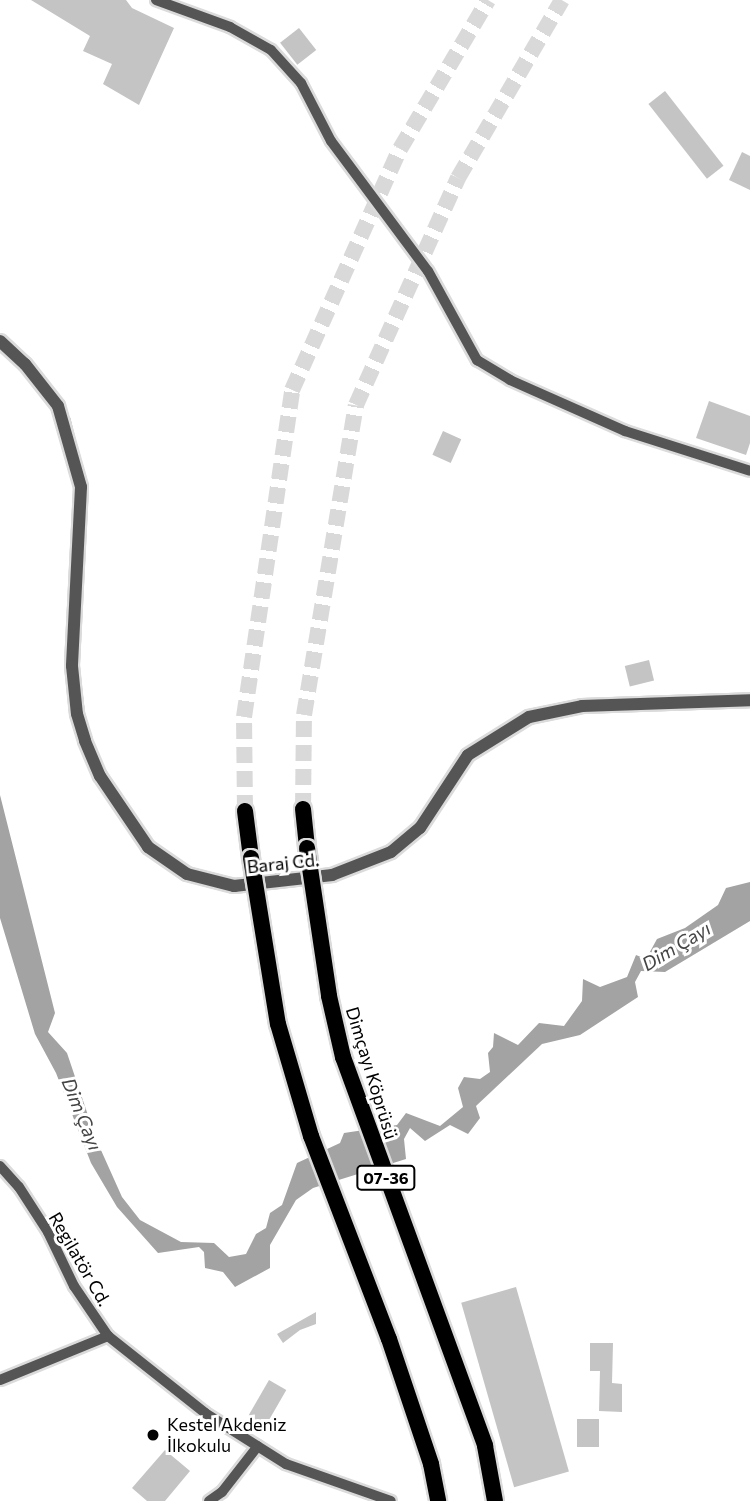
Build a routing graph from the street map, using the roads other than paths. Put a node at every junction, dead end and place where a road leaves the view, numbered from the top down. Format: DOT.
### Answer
graph roads {
  1 [pos="156,0"];
  2 [pos="0,341"];
  3 [pos="750,471"];
  4 [pos="750,700"];
  5 [pos="303,809"];
  6 [pos="245,811"];
  7 [pos="0,1166"];
  8 [pos="108,1336"];
  9 [pos="0,1380"];
  10 [pos="258,1446"];
  11 [pos="209,1501"];
  12 [pos="391,1501"];
  13 [pos="438,1501"];
  14 [pos="495,1501"];
  1 -- 3 [label="street"];
  2 -- 4 [label="street, Baraj Cd."];
  5 -- 14 [label="highway, Dimçayı Köprüsü / 07-36, bridge"];
  6 -- 13 [label="highway, 07-36, bridge"];
  7 -- 8 [label="street, Regilatör Cd."];
  8 -- 9 [label="street"];
  8 -- 10 [label="street, Regilatör Cd."];
  10 -- 11 [label="street"];
  10 -- 12 [label="street, Regilatör Cd."];
}
